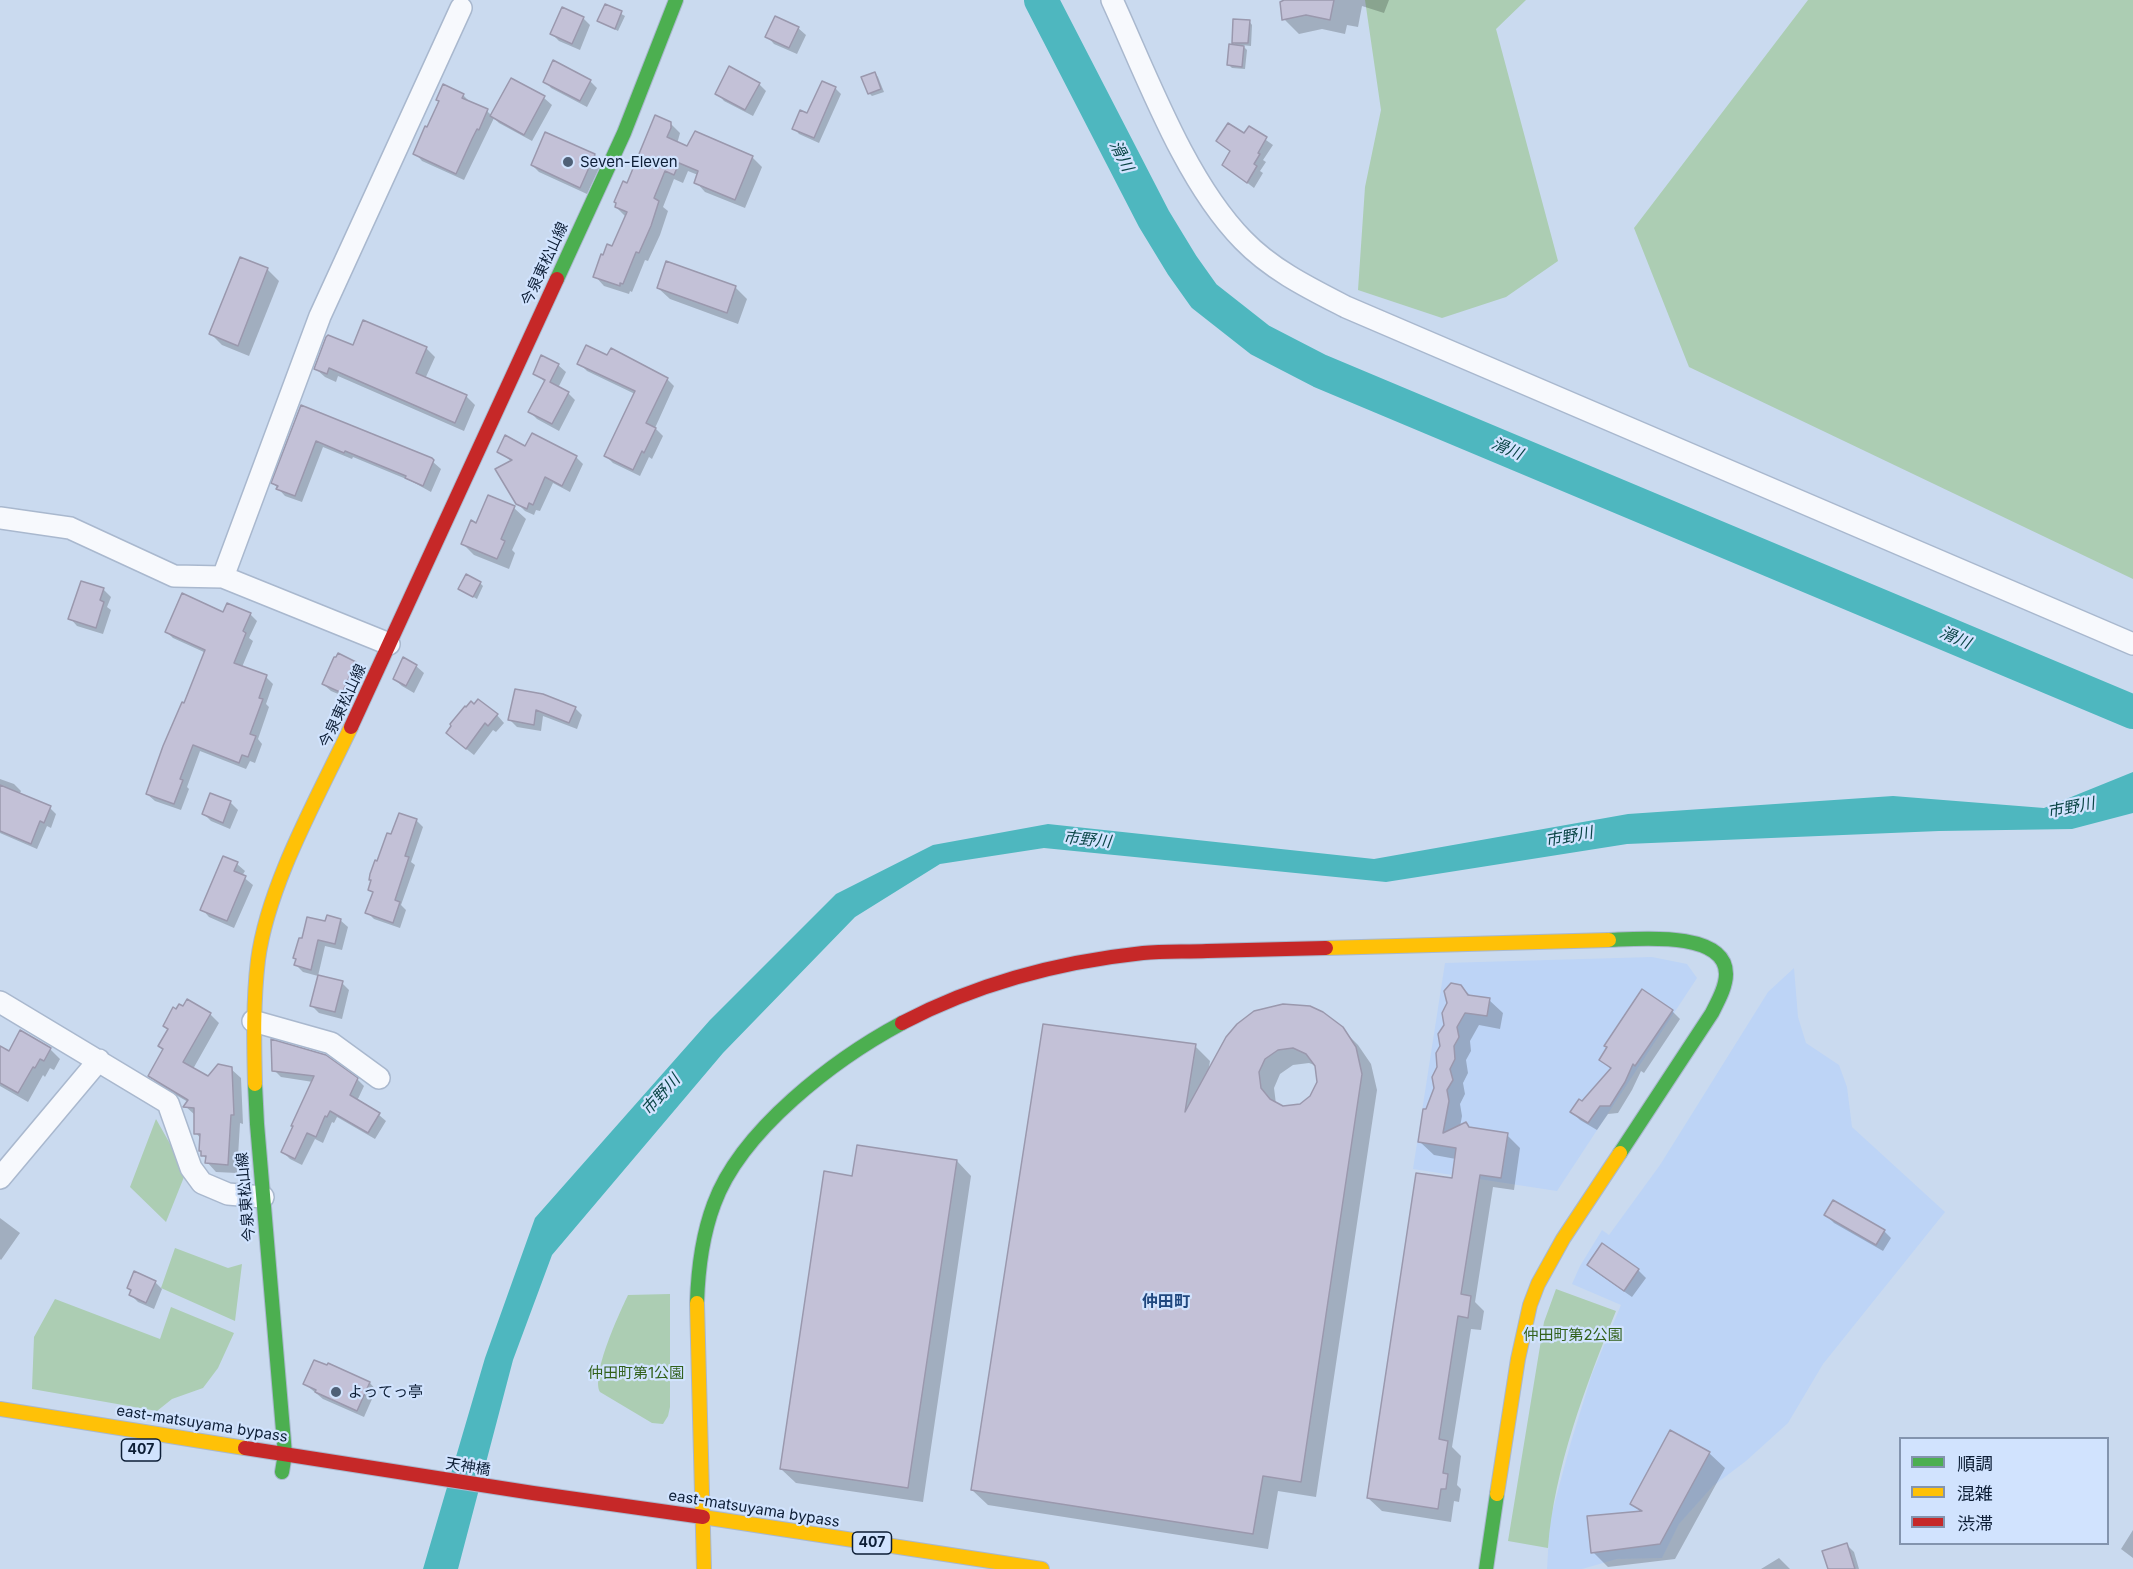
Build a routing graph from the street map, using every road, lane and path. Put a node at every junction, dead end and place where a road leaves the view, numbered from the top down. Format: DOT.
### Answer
graph roads {
  1 [pos="676,0"];
  2 [pos="1112,0"];
  3 [pos="461,8"];
  4 [pos="0,518"];
  5 [pos="223,577"];
  6 [pos="2133,644"];
  7 [pos="389,645"];
  8 [pos="0,1002"];
  9 [pos="253,1021"];
  10 [pos="99,1060"];
  11 [pos="379,1078"];
  12 [pos="0,1178"];
  13 [pos="263,1197"];
  14 [pos="0,1409"];
  15 [pos="285,1454"];
  16 [pos="282,1472"];
  17 [pos="399,1472"];
  18 [pos="533,1493"];
  19 [pos="703,1517"];
  20 [pos="686,1535"];
  21 [pos="709,1538"];
  22 [pos="704,1569"];
  23 [pos="1041,1569"];
  24 [pos="1486,1569"];
  1 -- 7 [label="main road, 今泉東松山線"];
  2 -- 6 [label="street"];
  3 -- 5 [label="street"];
  4 -- 5 [label="street"];
  5 -- 7 [label="street"];
  7 -- 9 [label="main road, 今泉東松山線"];
  8 -- 10 [label="street"];
  9 -- 11 [label="street"];
  9 -- 13 [label="main road, 今泉東松山線"];
  10 -- 12 [label="street"];
  10 -- 13 [label="street"];
  13 -- 15 [label="main road, 今泉東松山線"];
  14 -- 15 [label="main road, east-matsuyama bypass / 407"];
  15 -- 16 [label="main road, 今泉東松山線"];
  15 -- 17 [label="main road, east-matsuyama bypass / 407"];
  17 -- 18 [label="main road, 天神橋 / 407"];
  18 -- 19 [label="main road, east-matsuyama bypass / 407"];
  19 -- 21 [label="main road"];
  19 -- 23 [label="main road, east-matsuyama bypass / 407"];
  19 -- 24 [label="main road"];
  20 -- 21 [label="main road"];
  21 -- 22 [label="main road"];
}
